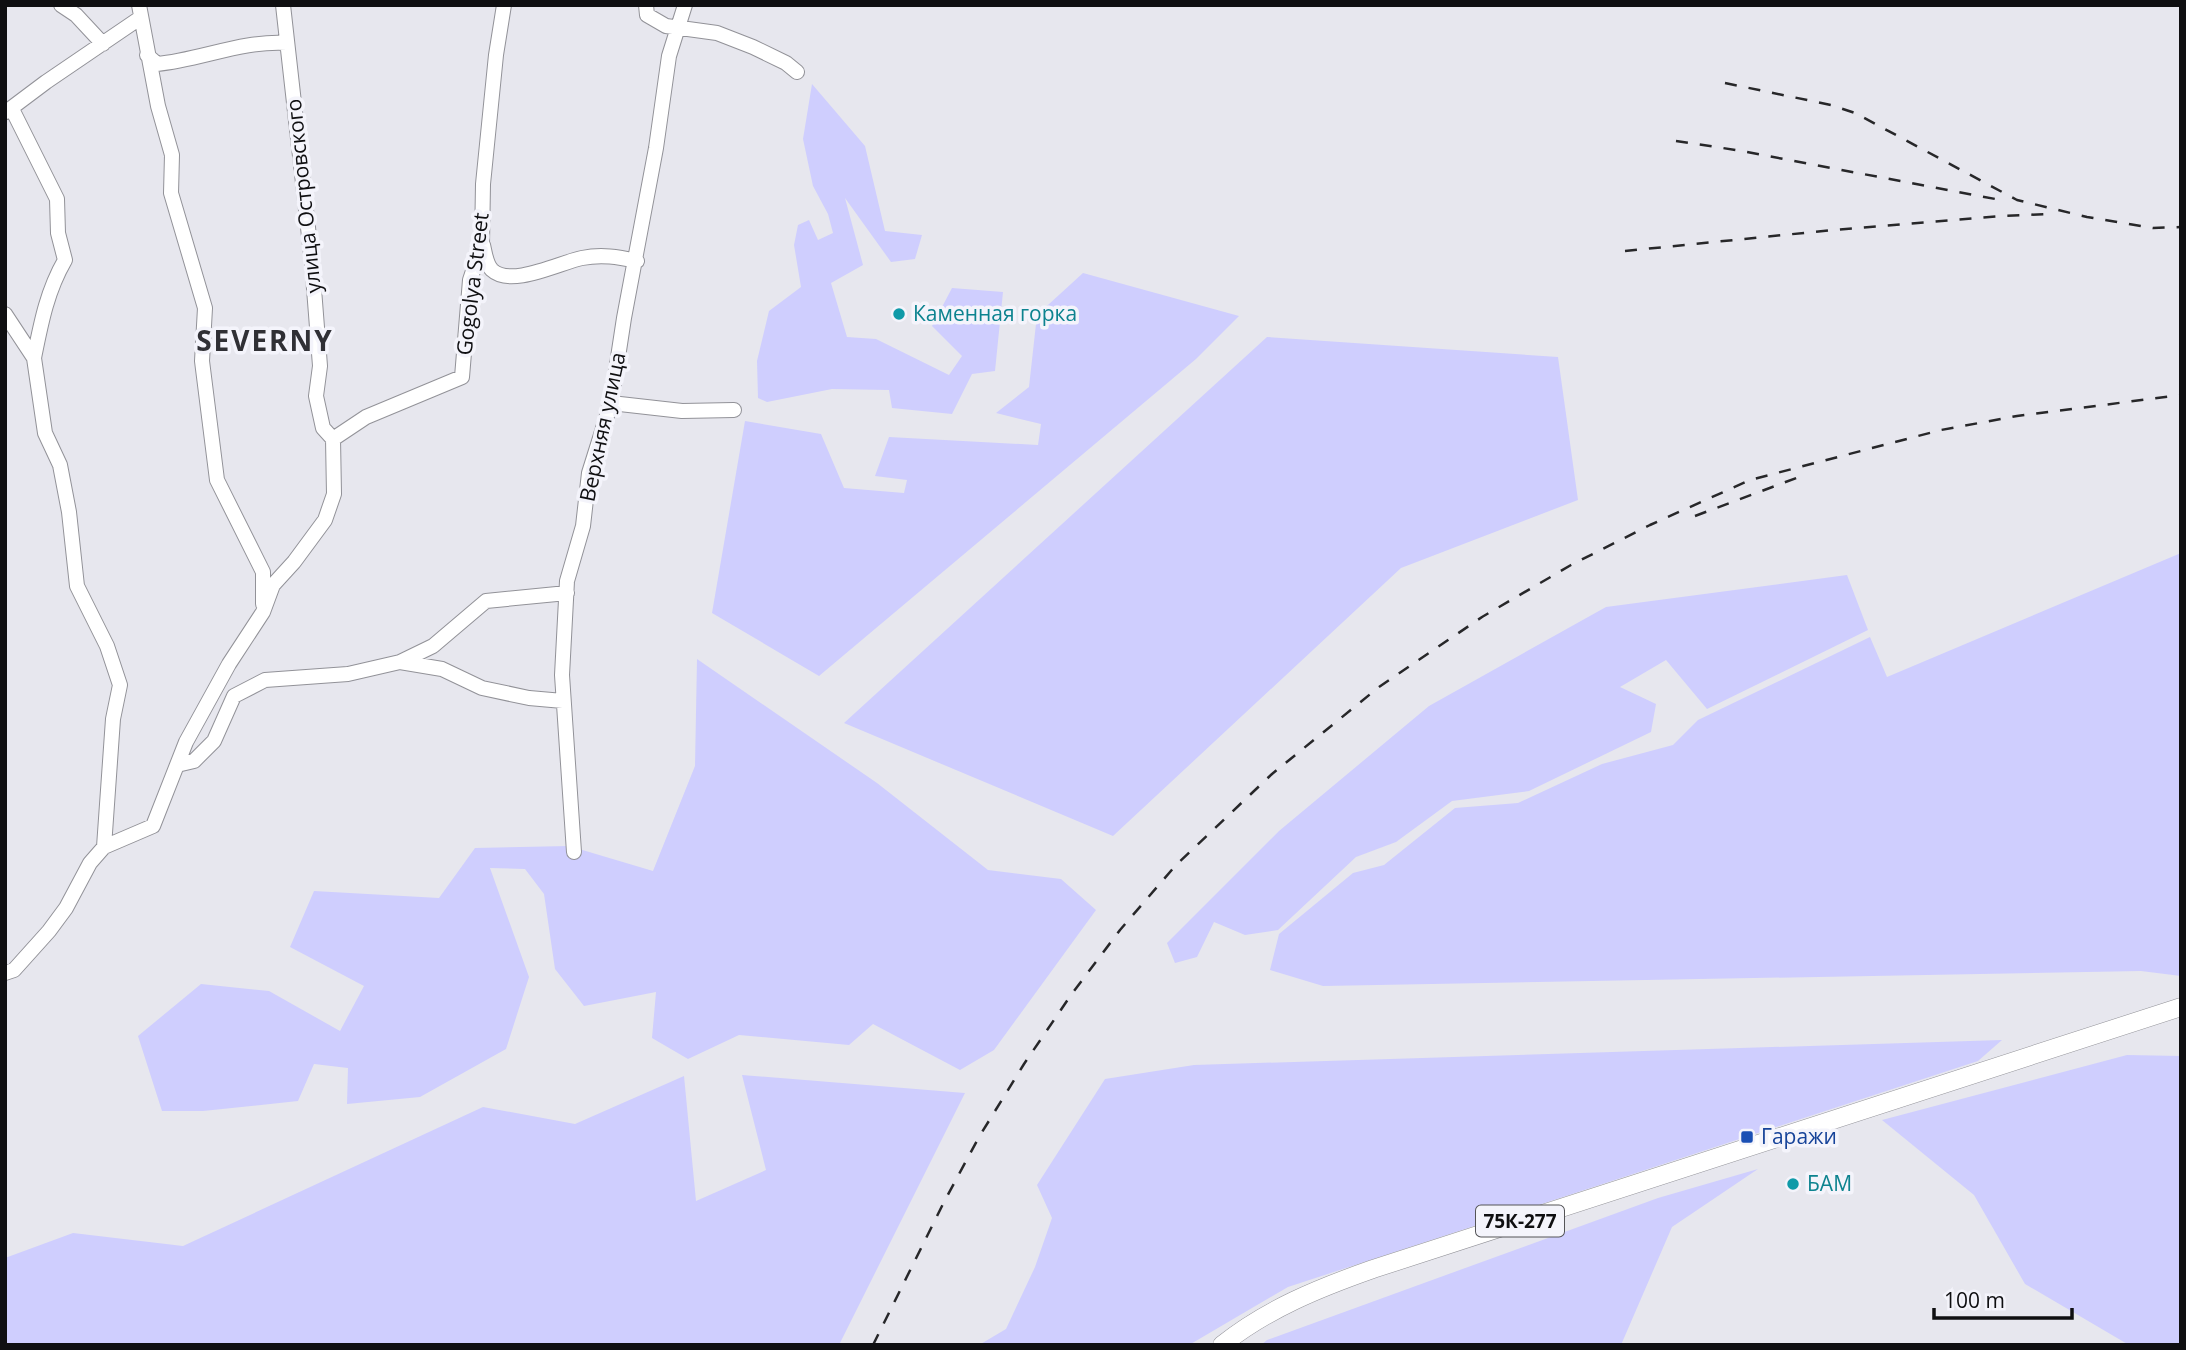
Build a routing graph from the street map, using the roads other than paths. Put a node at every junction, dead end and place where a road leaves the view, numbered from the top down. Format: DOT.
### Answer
graph roads {
  1 [pos="61,5"];
  2 [pos="283,5"];
  3 [pos="504,5"];
  4 [pos="646,5"];
  5 [pos="685,5"];
  6 [pos="139,12"];
  7 [pos="679,27"];
  8 [pos="287,43"];
  9 [pos="103,44"];
  10 [pos="147,55"];
  11 [pos="797,72"];
  12 [pos="9,111"];
  13 [pos="482,244"];
  14 [pos="637,261"];
  15 [pos="5,314"];
  16 [pos="34,358"];
  17 [pos="611,403"];
  18 [pos="734,410"];
  19 [pos="332,439"];
  20 [pos="567,593"];
  21 [pos="263,612"];
  22 [pos="400,662"];
  23 [pos="564,701"];
  24 [pos="177,765"];
  25 [pos="104,847"];
  26 [pos="574,852"];
  27 [pos="5,973"];
  28 [pos="2181,1007"];
  29 [pos="1222,1345"];
  1 -- 9 [label="street"];
  2 -- 8 [label="street, улица Островского"];
  3 -- 13 [label="street, Gogolya Street"];
  4 -- 7 [label="street"];
  5 -- 7 [label="street, Верхняя улица"];
  6 -- 9 [label="street"];
  6 -- 10 [label="street"];
  7 -- 11 [label="street"];
  7 -- 14 [label="street, Верхняя улица"];
  8 -- 10 [label="street"];
  8 -- 19 [label="street, улица Островского"];
  9 -- 12 [label="street"];
  10 -- 21 [label="street"];
  12 -- 16 [label="street"];
  13 -- 14 [label="street"];
  13 -- 19 [label="street, Gogolya Street"];
  14 -- 17 [label="street, Верхняя улица"];
  15 -- 16 [label="street"];
  16 -- 25 [label="street"];
  17 -- 18 [label="street"];
  17 -- 20 [label="street, Верхняя улица"];
  19 -- 21 [label="street, улица Островского"];
  20 -- 22 [label="street"];
  20 -- 23 [label="street, Верхняя улица"];
  21 -- 24 [label="street, улица Островского"];
  22 -- 23 [label="street"];
  22 -- 24 [label="street"];
  23 -- 26 [label="street, Верхняя улица"];
  24 -- 25 [label="street, улица Островского"];
  25 -- 27 [label="street"];
  28 -- 29 [label="main road, 75К-277"];
}
